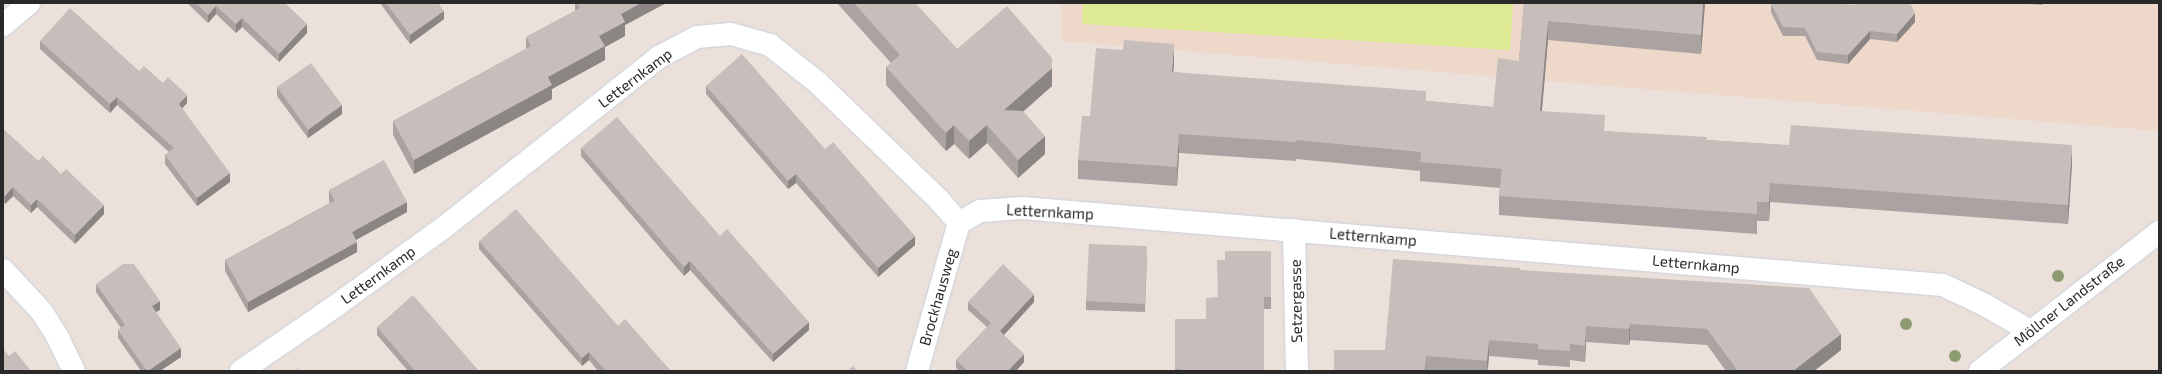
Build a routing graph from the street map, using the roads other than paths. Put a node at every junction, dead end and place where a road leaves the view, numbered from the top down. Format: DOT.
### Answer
graph roads {
  1 [pos="29,3"];
  2 [pos="3,25"];
  3 [pos="959,223"];
  4 [pos="1294,230"];
  5 [pos="2159,232"];
  6 [pos="3,270"];
  7 [pos="2030,331"];
  8 [pos="74,371"];
  9 [pos="241,371"];
  10 [pos="917,371"];
  11 [pos="1297,371"];
  12 [pos="1980,371"];
  1 -- 2 [label="street"];
  3 -- 4 [label="street, Letternkamp"];
  3 -- 9 [label="street, Letternkamp"];
  3 -- 10 [label="street, Brockhausweg"];
  4 -- 7 [label="street, Letternkamp"];
  4 -- 11 [label="street, Setzergasse"];
  5 -- 7 [label="street, Möllner Landstraße"];
  6 -- 8 [label="street"];
  7 -- 12 [label="street, Möllner Landstraße"];
}
